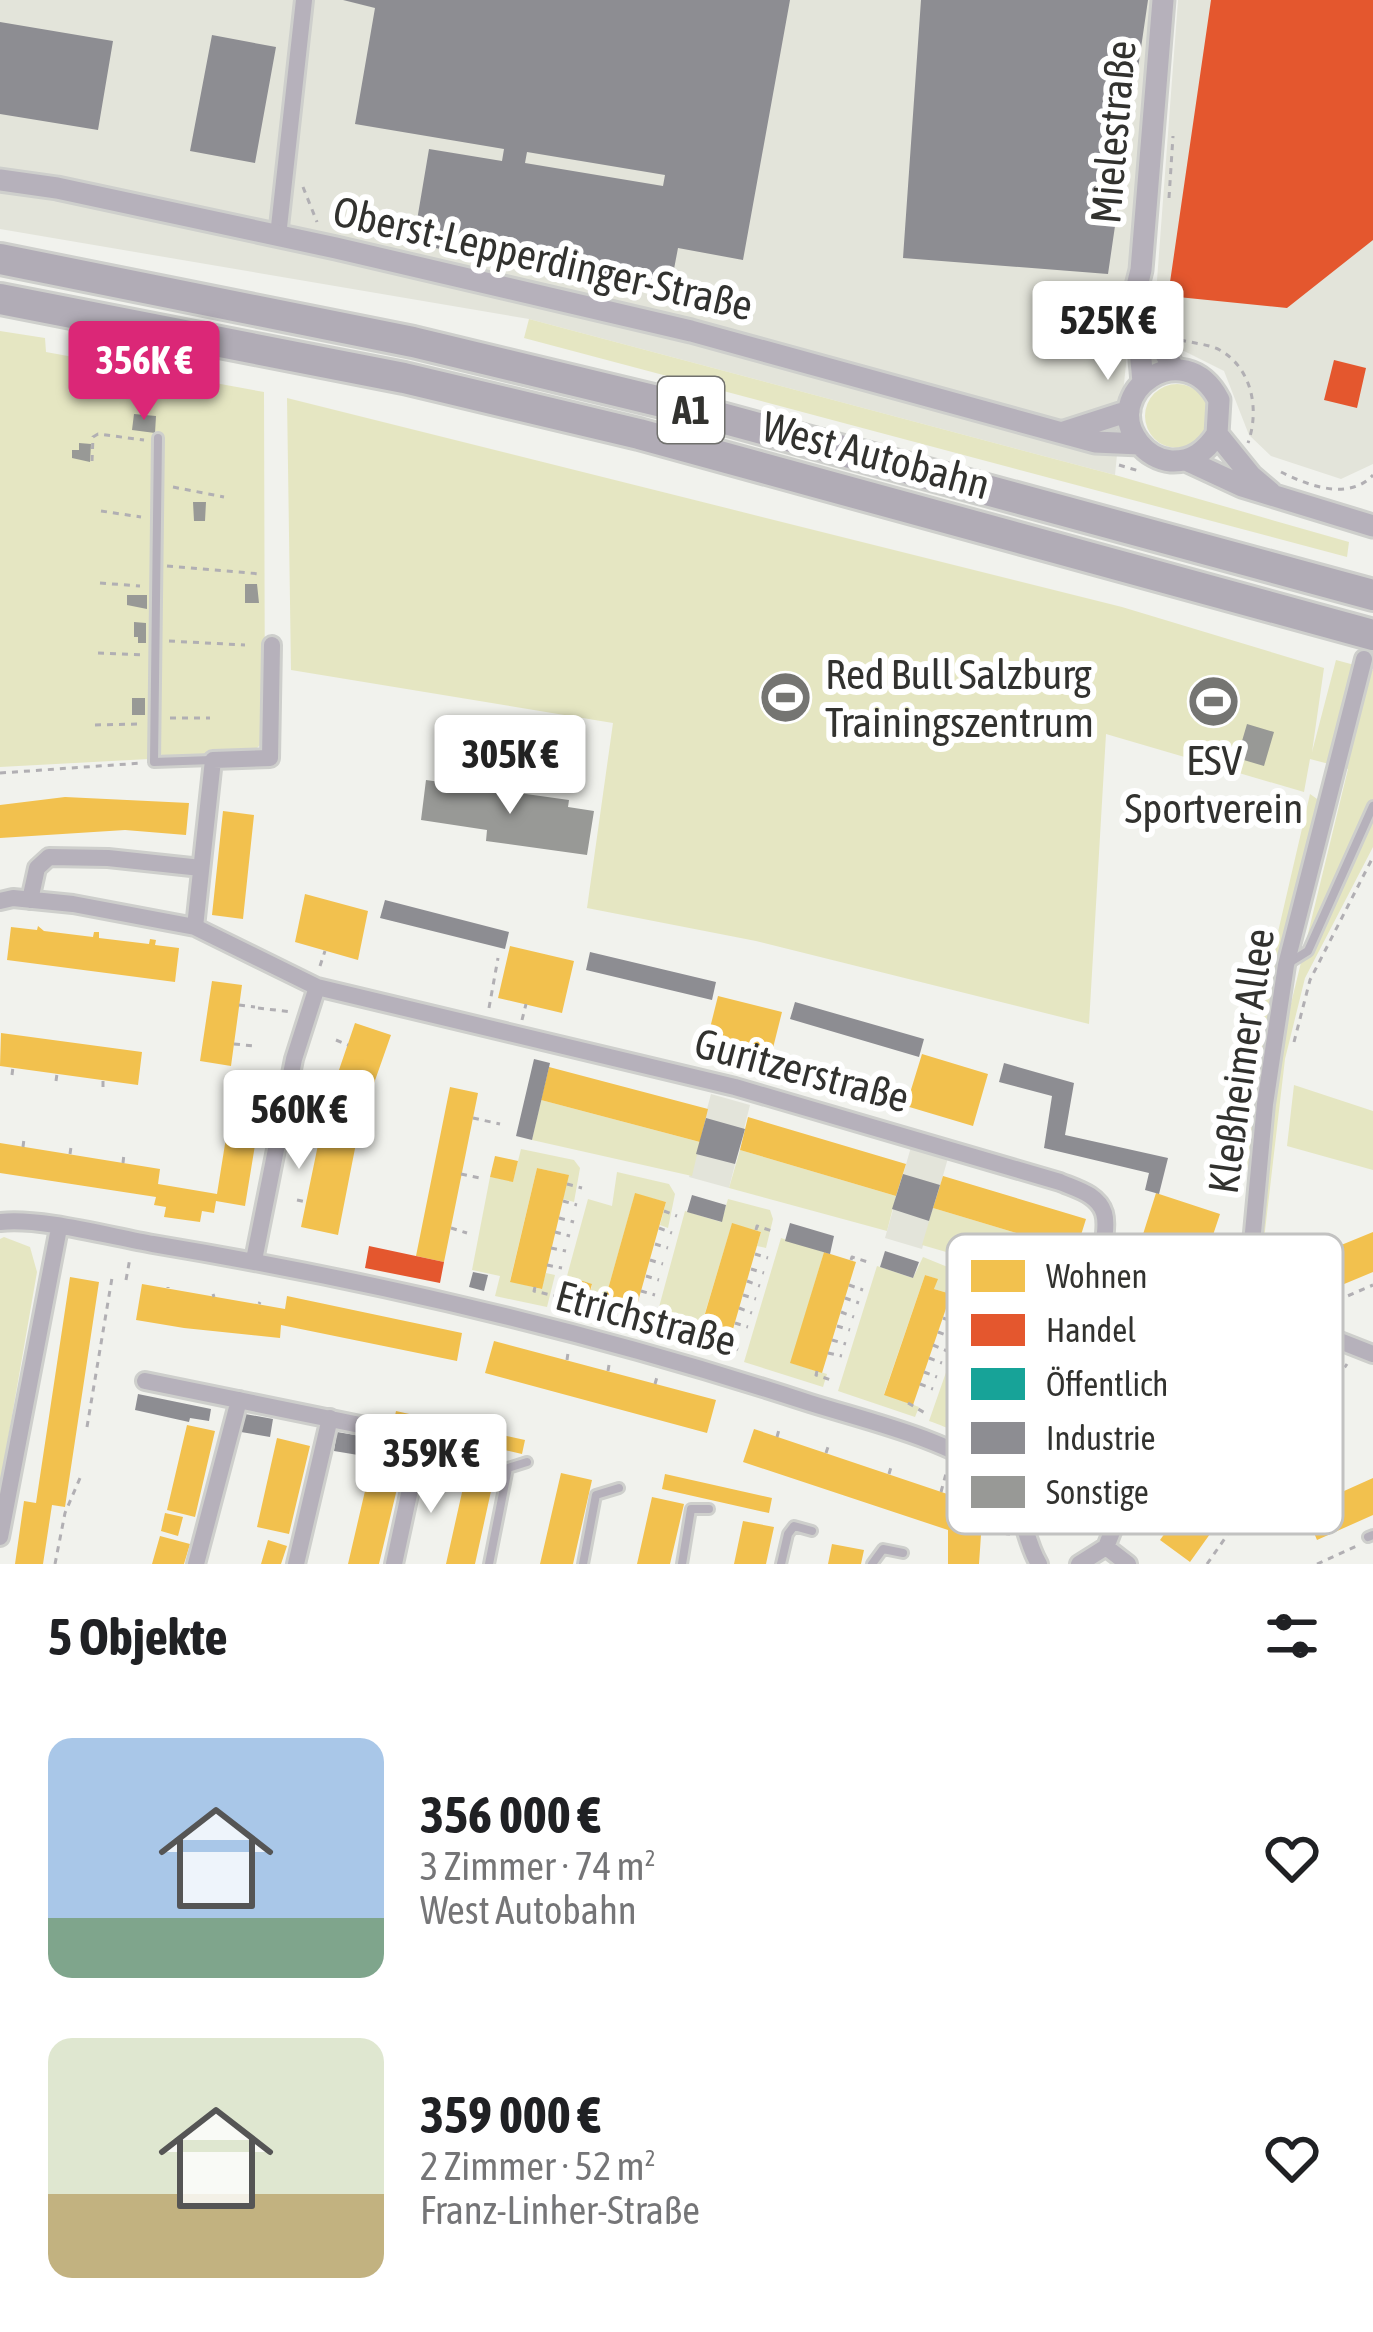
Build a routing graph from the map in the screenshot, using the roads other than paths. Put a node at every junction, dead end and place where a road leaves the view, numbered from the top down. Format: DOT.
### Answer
graph roads {
  1 [pos="304,0"];
  2 [pos="1163,0"];
  3 [pos="0,180"];
  4 [pos="278,236"];
  5 [pos="0,259"];
  6 [pos="1141,270"];
  7 [pos="0,299"];
  8 [pos="1174,369"];
  9 [pos="1143,382"];
  10 [pos="1130,411"];
  11 [pos="1064,431"];
  12 [pos="1217,434"];
  13 [pos="158,442"];
  14 [pos="1140,445"];
  15 [pos="1186,460"];
  16 [pos="1274,482"];
  17 [pos="1367,524"];
  18 [pos="1373,595"];
  19 [pos="272,645"];
  20 [pos="1368,647"];
  21 [pos="213,760"];
  22 [pos="1373,806"];
  23 [pos="201,868"];
  24 [pos="30,900"];
  25 [pos="0,901"];
  26 [pos="195,927"];
  27 [pos="1286,965"];
  28 [pos="317,979"];
  29 [pos="0,1222"];
  30 [pos="58,1228"];
  31 [pos="1106,1234"];
  32 [pos="1253,1234"];
  33 [pos="254,1260"];
  34 [pos="145,1381"];
  35 [pos="239,1400"];
  36 [pos="330,1418"];
  37 [pos="947,1450"];
  38 [pos="527,1462"];
  39 [pos="619,1488"];
  40 [pos="709,1509"];
  41 [pos="812,1531"];
  42 [pos="1027,1534"];
  43 [pos="1111,1534"];
  44 [pos="0,1537"];
  45 [pos="1106,1547"];
  46 [pos="903,1553"];
  47 [pos="196,1564"];
  48 [pos="296,1564"];
  49 [pos="394,1564"];
  50 [pos="489,1564"];
  51 [pos="583,1564"];
  52 [pos="682,1564"];
  53 [pos="781,1564"];
  54 [pos="872,1564"];
  55 [pos="1039,1564"];
  56 [pos="1079,1564"];
  57 [pos="1128,1564"];
  1 -- 4 [label="street"];
  2 -- 6 [label="street, Mielestraße"];
  3 -- 4 [label="street, Oberst-Lepperdinger-Straße"];
  4 -- 11 [label="street, Oberst-Lepperdinger-Straße"];
  5 -- 18 [label="highway, West Autobahn / A1"];
  6 -- 8 [label="street, Mielestraße"];
  6 -- 9 [label="street, Mielestraße"];
  7 -- 20 [label="highway, West Autobahn / A1"];
  8 -- 9 [label="street"];
  8 -- 12 [label="street, Oberst-Lepperdinger-Straße"];
  9 -- 10 [label="street"];
  10 -- 11 [label="street"];
  10 -- 14 [label="street"];
  11 -- 14 [label="street, Oberst-Lepperdinger-Straße"];
  12 -- 15 [label="street"];
  12 -- 16 [label="street, Oberst-Lepperdinger-Straße"];
  13 -- 21 [label="lane"];
  14 -- 15 [label="street, Oberst-Lepperdinger-Straße"];
  15 -- 16 [label="street, Oberst-Lepperdinger-Straße"];
  16 -- 17 [label="street, Oberst-Lepperdinger-Straße"];
  19 -- 21 [label="street"];
  20 -- 27 [label="street, Kleßheimer Allee"];
  21 -- 23 [label="street"];
  22 -- 27 [label="lane"];
  23 -- 24 [label="street"];
  23 -- 26 [label="street"];
  24 -- 25 [label="street, Guritzerstraße"];
  24 -- 26 [label="street, Guritzerstraße"];
  26 -- 28 [label="street, Guritzerstraße"];
  27 -- 32 [label="street, Kleßheimer Allee"];
  28 -- 31 [label="street, Guritzerstraße"];
  28 -- 33 [label="street"];
  29 -- 30 [label="street, Etrichstraße"];
  30 -- 33 [label="street, Etrichstraße"];
  30 -- 44 [label="street"];
  33 -- 37 [label="street, Etrichstraße"];
  34 -- 35 [label="street"];
  35 -- 36 [label="street"];
  35 -- 47 [label="street"];
  36 -- 48 [label="street"];
  36 -- 49 [label="street"];
  38 -- 50 [label="lane"];
  39 -- 51 [label="lane"];
  40 -- 52 [label="lane"];
  41 -- 53 [label="lane"];
  42 -- 55 [label="street"];
  43 -- 45 [label="street, Kleßheimer Allee"];
  45 -- 56 [label="street, Kleßheimer Allee"];
  45 -- 57 [label="street"];
  46 -- 54 [label="lane"];
}
